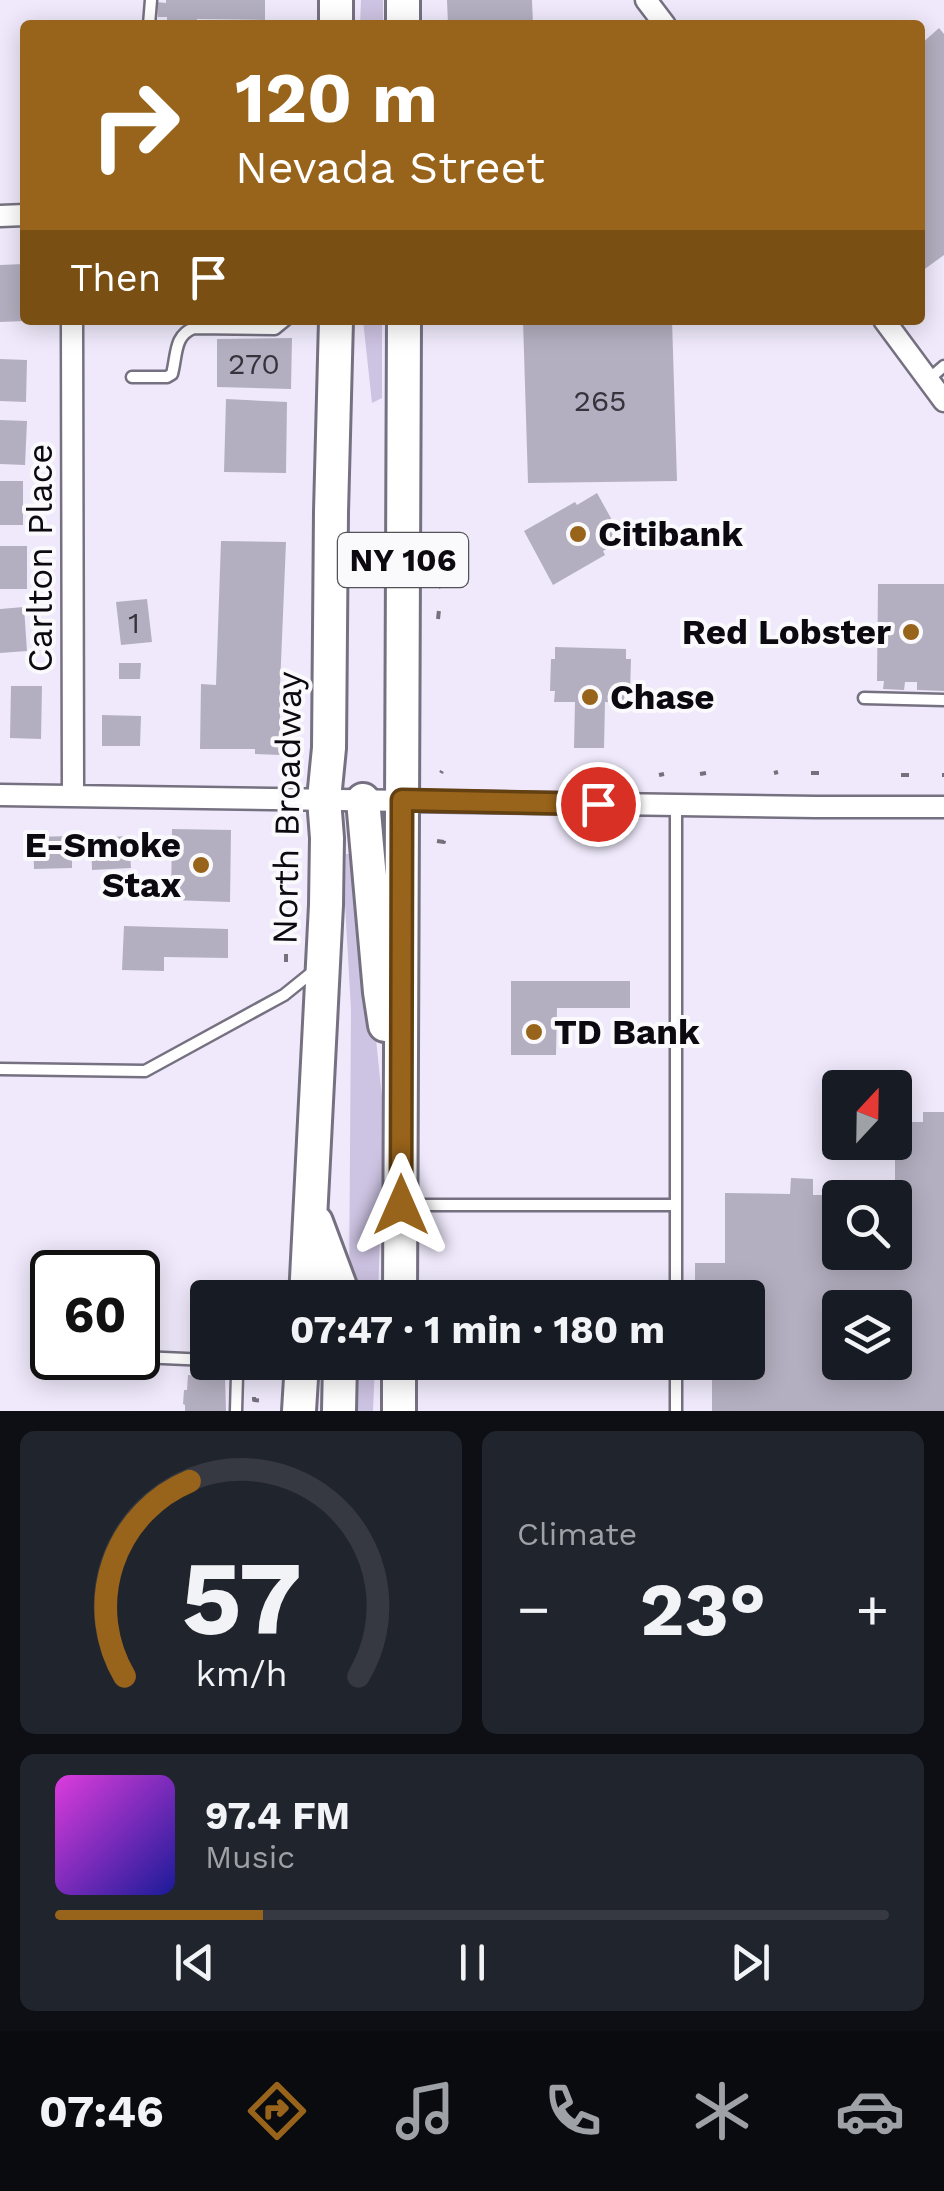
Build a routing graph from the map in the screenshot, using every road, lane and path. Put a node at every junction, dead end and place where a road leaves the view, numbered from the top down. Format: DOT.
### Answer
graph roads {
  1 [pos="646,0"];
  2 [pos="661,20"];
  3 [pos="72,325"];
  4 [pos="280,325"];
  5 [pos="336,325"];
  6 [pos="404,325"];
  7 [pos="889,325"];
  8 [pos="936,372"];
  9 [pos="132,378"];
  10 [pos="944,401"];
  11 [pos="439,610"];
  12 [pos="438,619"];
  13 [pos="864,698"];
  14 [pos="944,700"];
  15 [pos="810,772"];
  16 [pos="819,773"];
  17 [pos="901,775"];
  18 [pos="911,775"];
  19 [pos="0,795"];
  20 [pos="73,796"];
  21 [pos="324,799"];
  22 [pos="363,800"];
  23 [pos="402,800"];
  24 [pos="676,805"];
  25 [pos="944,807"];
  26 [pos="286,954"];
  27 [pos="286,962"];
  28 [pos="324,963"];
  29 [pos="0,1069"];
  30 [pos="401,1123"];
  31 [pos="401,1205"];
  32 [pos="676,1205"];
  33 [pos="310,1208"];
  34 [pos="307,1280"];
  35 [pos="338,1280"];
  36 [pos="400,1280"];
  37 [pos="676,1280"];
  38 [pos="160,1358"];
  39 [pos="190,1359"];
  40 [pos="237,1380"];
  41 [pos="301,1380"];
  42 [pos="340,1380"];
  43 [pos="399,1380"];
  44 [pos="676,1380"];
  45 [pos="236,1411"];
  46 [pos="300,1411"];
  47 [pos="339,1411"];
  48 [pos="399,1411"];
  49 [pos="676,1411"];
  1 -- 2 [label="street"];
  3 -- 20 [label="street, Carlton Place"];
  4 -- 9 [label="lane"];
  5 -- 21 [label="main road, North Broadway / NY 106"];
  6 -- 23 [label="main road, NY 106"];
  7 -- 8 [label="street"];
  8 -- 10 [label="street"];
  11 -- 12 [label="path"];
  13 -- 14 [label="lane"];
  15 -- 16 [label="path"];
  17 -- 18 [label="path"];
  19 -- 20 [label="street"];
  20 -- 21 [label="street"];
  21 -- 22 [label="street"];
  21 -- 28 [label="main road, North Broadway / NY 106"];
  22 -- 23 [label="street"];
  22 -- 30 [label="main road"];
  23 -- 24 [label="street"];
  23 -- 30 [label="main road, NY 106"];
  24 -- 25 [label="street"];
  24 -- 32 [label="lane"];
  26 -- 27 [label="path"];
  28 -- 29 [label="lane"];
  28 -- 33 [label="main road, North Broadway / NY 106"];
  30 -- 31 [label="main road, NY 106"];
  31 -- 32 [label="lane"];
  31 -- 36 [label="main road, NY 106"];
  32 -- 37 [label="lane"];
  33 -- 34 [label="main road, North Broadway / NY 106"];
  33 -- 35 [label="main road"];
  38 -- 39 [label="lane"];
  40 -- 45 [label="lane"];
  41 -- 46 [label="main road"];
  42 -- 47 [label="main road"];
  43 -- 48 [label="main road"];
  44 -- 49 [label="lane"];
}
